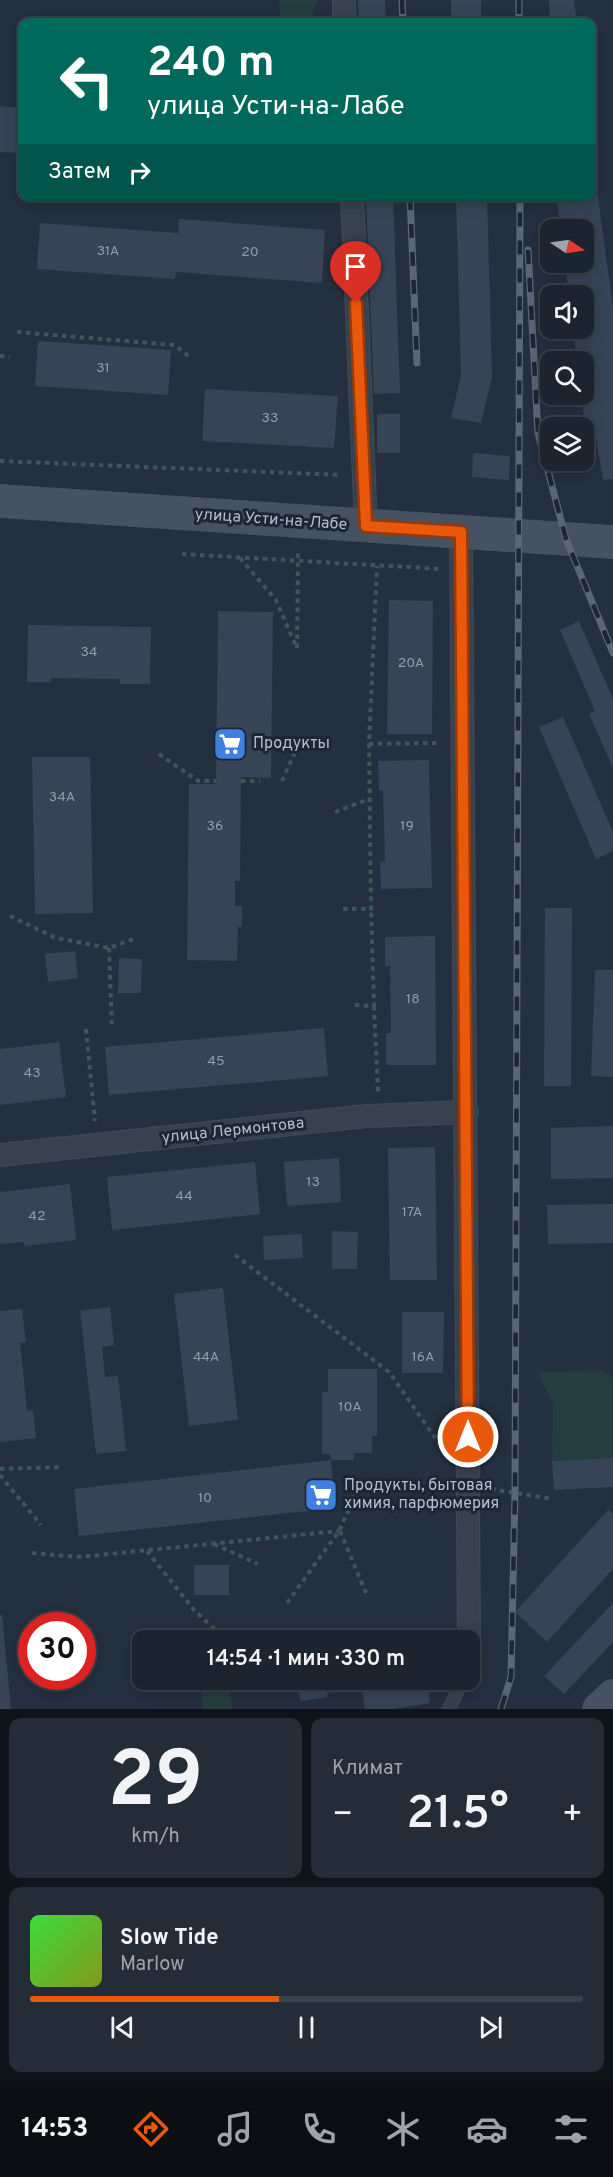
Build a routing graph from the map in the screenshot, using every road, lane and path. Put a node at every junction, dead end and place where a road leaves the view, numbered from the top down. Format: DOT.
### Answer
graph roads {
  1 [pos="344,0"];
  2 [pos="344,18"];
  3 [pos="352,201"];
  4 [pos="17,332"];
  5 [pos="0,356"];
  6 [pos="10,357"];
  7 [pos="190,357"];
  8 [pos="0,461"];
  9 [pos="364,476"];
  10 [pos="0,501"];
  11 [pos="299,522"];
  12 [pos="366,526"];
  13 [pos="461,532"];
  14 [pos="613,542"];
  15 [pos="182,554"];
  16 [pos="239,557"];
  17 [pos="298,561"];
  18 [pos="377,566"];
  19 [pos="462,570"];
  20 [pos="464,742"];
  21 [pos="299,743"];
  22 [pos="369,744"];
  23 [pos="159,754"];
  24 [pos="216,781"];
  25 [pos="242,781"];
  26 [pos="260,781"];
  27 [pos="282,782"];
  28 [pos="369,799"];
  29 [pos="335,812"];
  30 [pos="343,909"];
  31 [pos="371,909"];
  32 [pos="10,916"];
  33 [pos="136,938"];
  34 [pos="109,948"];
  35 [pos="355,1005"];
  36 [pos="374,1006"];
  37 [pos="112,1027"];
  38 [pos="86,1029"];
  39 [pos="467,1112"];
  40 [pos="379,1115"];
  41 [pos="98,1146"];
  42 [pos="0,1155"];
  43 [pos="235,1255"];
  44 [pos="59,1467"];
  45 [pos="0,1469"];
  46 [pos="0,1475"];
  47 [pos="468,1485"];
  48 [pos="356,1494"];
  49 [pos="553,1499"];
  50 [pos="41,1525"];
  51 [pos="339,1531"];
  52 [pos="214,1544"];
  53 [pos="146,1551"];
  54 [pos="32,1554"];
  55 [pos="258,1564"];
  56 [pos="366,1593"];
  57 [pos="287,1603"];
  58 [pos="215,1630"];
  59 [pos="469,1630"];
  60 [pos="458,1690"];
  61 [pos="613,1696"];
  62 [pos="449,1709"];
  63 [pos="599,1709"];
  1 -- 2 [label="street"];
  3 -- 9 [label="street"];
  4 -- 7 [label="path"];
  5 -- 6 [label="path"];
  8 -- 9 [label="path"];
  9 -- 12 [label="street"];
  10 -- 11 [label="street, улица Усти-на-Лабе"];
  11 -- 12 [label="street, улица Усти-на-Лабе"];
  11 -- 17 [label="path"];
  12 -- 13 [label="street, улица Усти-на-Лабе"];
  13 -- 14 [label="street, улица Усти-на-Лабе"];
  13 -- 19 [label="street"];
  15 -- 16 [label="path"];
  16 -- 17 [label="path"];
  16 -- 17 [label="path"];
  17 -- 18 [label="path"];
  18 -- 19 [label="path"];
  18 -- 22 [label="path"];
  19 -- 20 [label="street"];
  20 -- 22 [label="path"];
  20 -- 39 [label="street"];
  21 -- 27 [label="path"];
  22 -- 28 [label="path"];
  23 -- 24 [label="path"];
  25 -- 26 [label="path"];
  28 -- 29 [label="path"];
  28 -- 31 [label="path"];
  30 -- 31 [label="path"];
  31 -- 36 [label="path"];
  32 -- 34 [label="path"];
  33 -- 34 [label="path"];
  34 -- 37 [label="path"];
  35 -- 36 [label="path"];
  36 -- 40 [label="path"];
  38 -- 41 [label="path"];
  39 -- 40 [label="street, улица Лермонтова"];
  39 -- 47 [label="street"];
  40 -- 41 [label="street, улица Лермонтова"];
  41 -- 42 [label="street, улица Лермонтова"];
  43 -- 47 [label="path"];
  44 -- 45 [label="path"];
  46 -- 50 [label="path"];
  47 -- 49 [label="path"];
  47 -- 59 [label="street"];
  48 -- 51 [label="path"];
  51 -- 52 [label="path"];
  51 -- 56 [label="path"];
  51 -- 57 [label="path"];
  52 -- 53 [label="path"];
  52 -- 55 [label="path"];
  53 -- 54 [label="path"];
  53 -- 58 [label="path"];
  60 -- 62 [label="lane"];
  61 -- 63 [label="street"];
}
